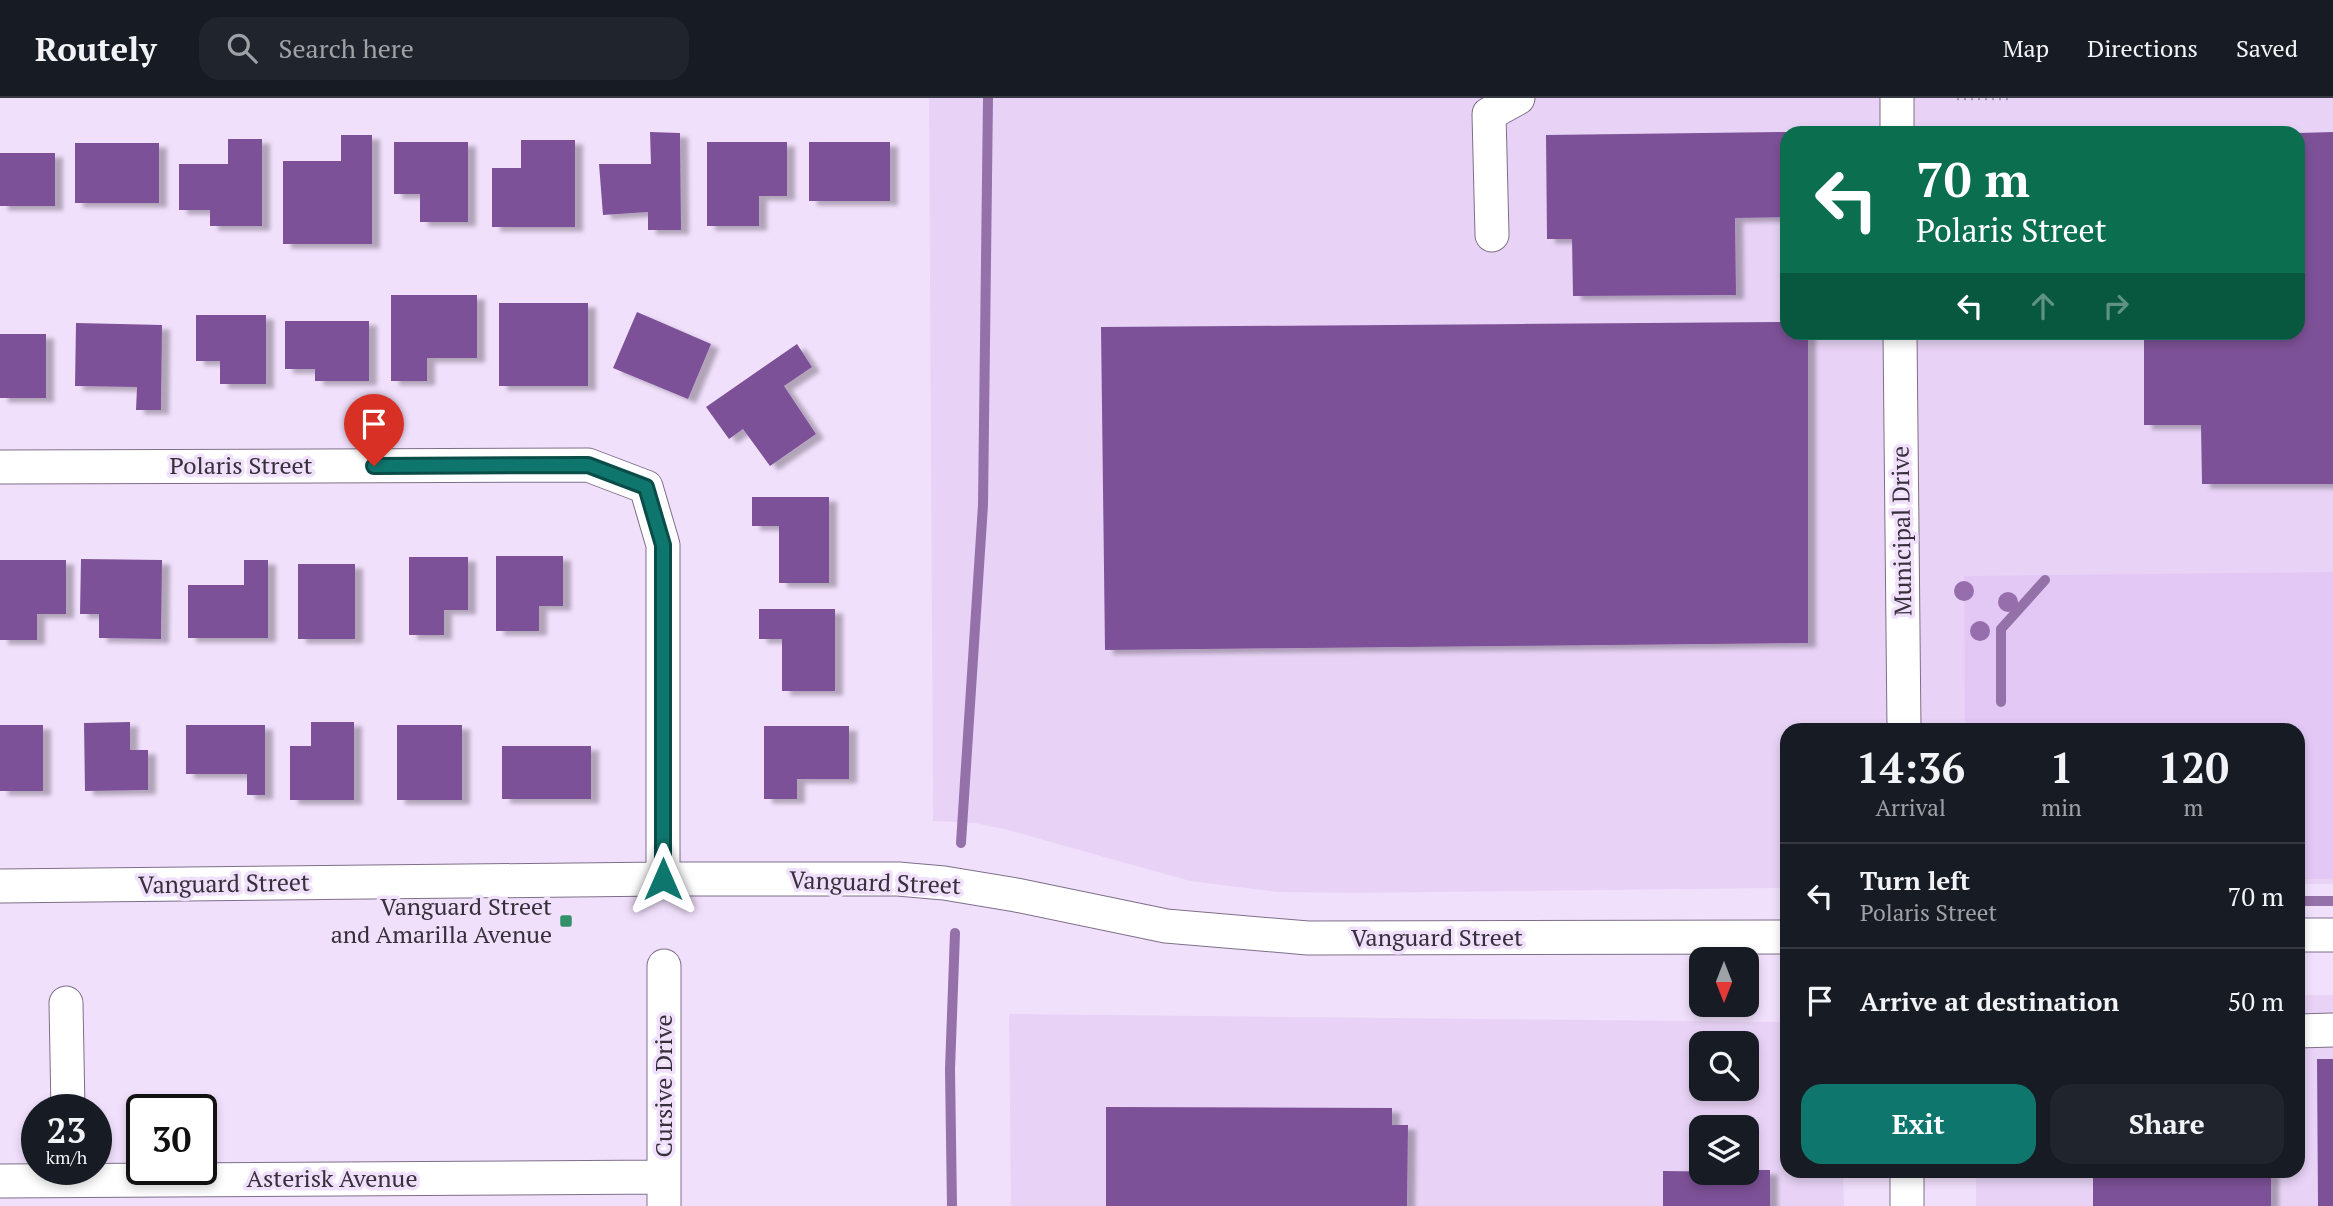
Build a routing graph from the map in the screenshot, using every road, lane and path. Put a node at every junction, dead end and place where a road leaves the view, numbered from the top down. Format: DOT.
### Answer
graph roads {
  1 [pos="1518,98"];
  2 [pos="1897,98"];
  3 [pos="1957,98"];
  4 [pos="2012,98"];
  5 [pos="1897,126"];
  6 [pos="1492,235"];
  7 [pos="1900,340"];
  8 [pos="0,467"];
  9 [pos="1904,723"];
  10 [pos="663,879"];
  11 [pos="0,886"];
  12 [pos="2333,935"];
  13 [pos="2305,936"];
  14 [pos="1780,937"];
  15 [pos="664,966"];
  16 [pos="66,1003"];
  17 [pos="2333,1030"];
  18 [pos="2305,1031"];
  19 [pos="68,1094"];
  20 [pos="112,1176"];
  21 [pos="1907,1178"];
  22 [pos="21,1179"];
  23 [pos="0,1181"];
  24 [pos="664,1192"];
  25 [pos="1907,1206"];
  1 -- 6 [label="street"];
  2 -- 5 [label="street"];
  3 -- 4 [label="path"];
  7 -- 9 [label="street, Municipal Drive"];
  8 -- 10 [label="street, Polaris Street"];
  10 -- 11 [label="street, Vanguard Street"];
  10 -- 14 [label="street, Vanguard Street"];
  12 -- 13 [label="street"];
  15 -- 24 [label="street, Cursive Drive"];
  16 -- 19 [label="street"];
  17 -- 18 [label="street"];
  20 -- 24 [label="street, Asterisk Avenue"];
  21 -- 25 [label="street"];
  22 -- 23 [label="street, Asterisk Avenue"];
}
